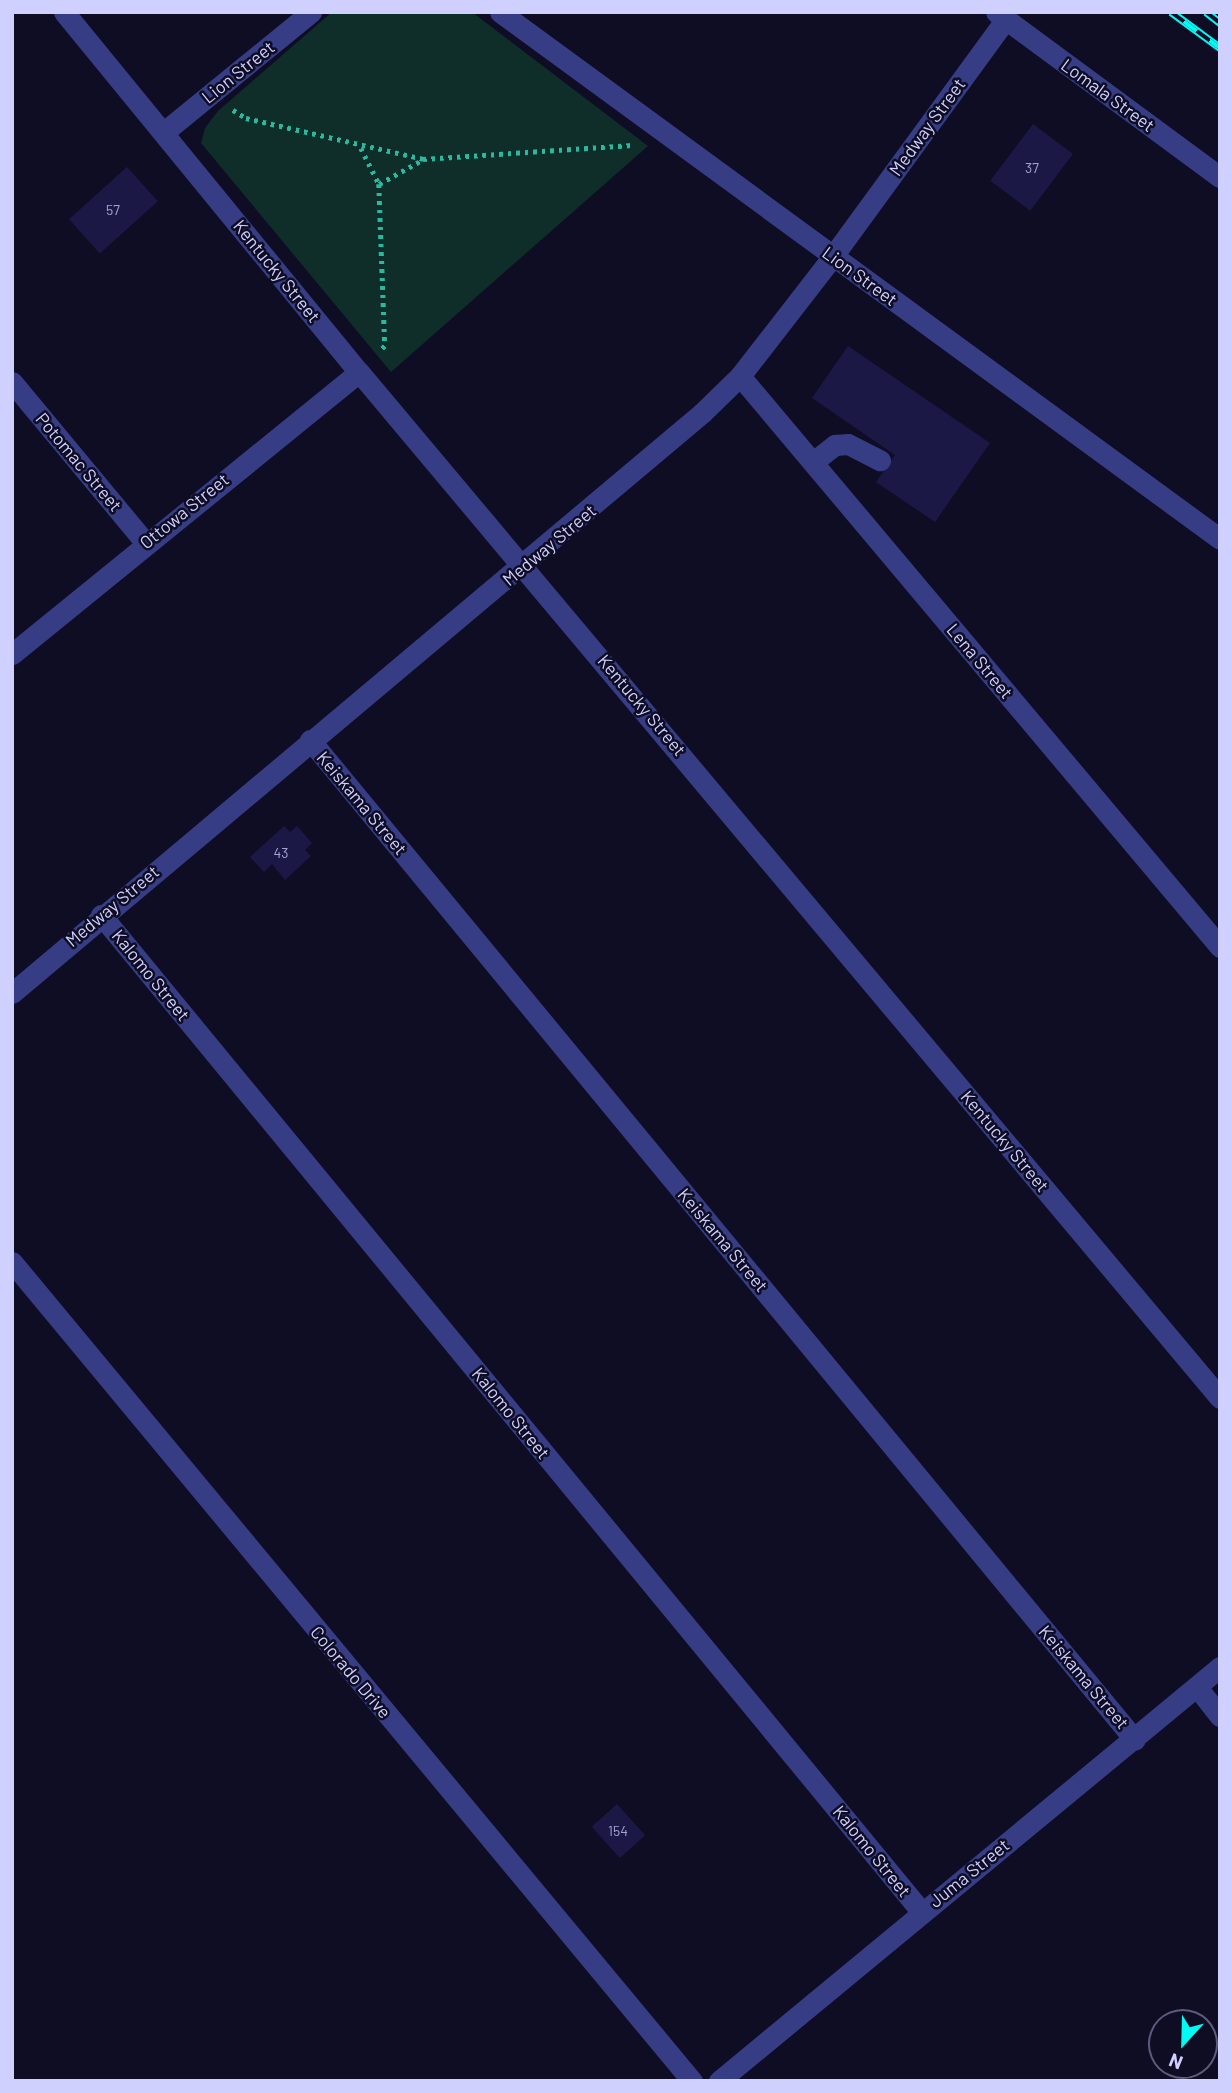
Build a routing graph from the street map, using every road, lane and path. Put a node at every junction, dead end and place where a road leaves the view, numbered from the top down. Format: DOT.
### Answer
graph roads {
  1 [pos="64,12"];
  2 [pos="312,12"];
  3 [pos="500,12"];
  4 [pos="1000,16"];
  5 [pos="209,96"];
  6 [pos="164,132"];
  7 [pos="676,142"];
  8 [pos="360,147"];
  9 [pos="423,159"];
  10 [pos="1220,177"];
  11 [pos="379,184"];
  12 [pos="833,256"];
  13 [pos="359,372"];
  14 [pos="740,376"];
  15 [pos="12,382"];
  16 [pos="880,460"];
  17 [pos="813,462"];
  18 [pos="1220,539"];
  19 [pos="145,542"];
  20 [pos="526,566"];
  21 [pos="12,654"];
  22 [pos="310,740"];
  23 [pos="101,915"];
  24 [pos="1220,947"];
  25 [pos="12,993"];
  26 [pos="12,1262"];
  27 [pos="1220,1398"];
  28 [pos="1220,1667"];
  29 [pos="1197,1687"];
  30 [pos="1220,1716"];
  31 [pos="1135,1740"];
  32 [pos="921,1911"];
  33 [pos="692,2081"];
  34 [pos="719,2081"];
  1 -- 6 [label="street, Kentucky Street"];
  2 -- 5 [label="street, Lion Street"];
  3 -- 7 [label="street, Lion Street"];
  4 -- 10 [label="street, Lomala Street"];
  4 -- 12 [label="street, Medway Street"];
  5 -- 6 [label="street, Lion Street"];
  5 -- 8 [label="path"];
  6 -- 13 [label="street, Kentucky Street"];
  7 -- 9 [label="path"];
  7 -- 12 [label="street, Lion Street"];
  8 -- 9 [label="path"];
  8 -- 11 [label="path"];
  9 -- 11 [label="path"];
  11 -- 13 [label="path"];
  12 -- 14 [label="street, Medway Street"];
  12 -- 18 [label="street, Lion Street"];
  13 -- 19 [label="street, Ottowa Street"];
  13 -- 20 [label="street, Kentucky Street"];
  14 -- 17 [label="street, Lena Street"];
  14 -- 20 [label="street, Medway Street"];
  15 -- 19 [label="street, Potomac Street"];
  16 -- 17 [label="street"];
  17 -- 24 [label="street, Lena Street"];
  19 -- 21 [label="street, Ottowa Street"];
  20 -- 22 [label="street, Medway Street"];
  20 -- 27 [label="street, Kentucky Street"];
  22 -- 23 [label="street, Medway Street"];
  22 -- 31 [label="street, Keiskama Street"];
  23 -- 25 [label="street, Medway Street"];
  23 -- 32 [label="street, Kalomo Street"];
  26 -- 33 [label="street, Colorado Drive"];
  28 -- 29 [label="street, Juma Street"];
  29 -- 30 [label="street"];
  29 -- 31 [label="street, Juma Street"];
  31 -- 32 [label="street, Juma Street"];
  32 -- 34 [label="street, Juma Street"];
}
